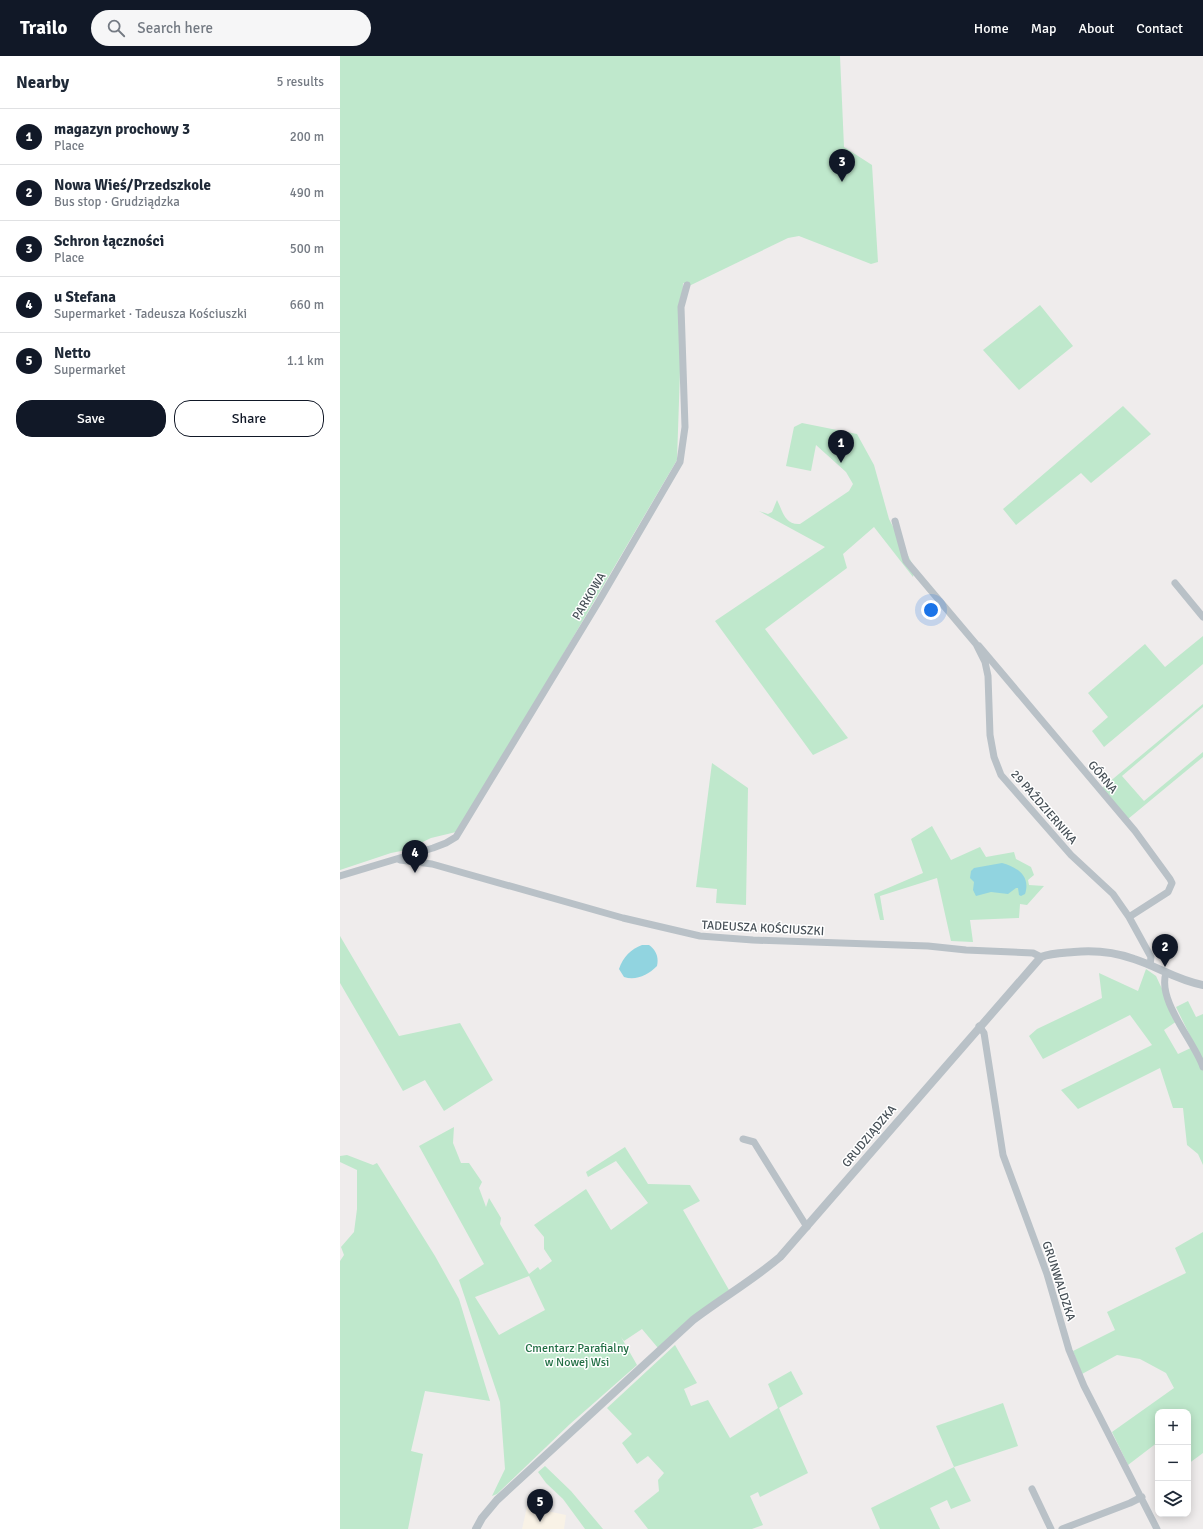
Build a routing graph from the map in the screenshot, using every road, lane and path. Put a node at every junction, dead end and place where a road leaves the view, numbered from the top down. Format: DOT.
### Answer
graph roads {
  1 [pos="687,285"];
  2 [pos="895,521"];
  3 [pos="1175,583"];
  4 [pos="1203,617"];
  5 [pos="977,646"];
  6 [pos="396,859"];
  7 [pos="340,876"];
  8 [pos="1129,917"];
  9 [pos="1040,957"];
  10 [pos="1150,965"];
  11 [pos="1166,973"];
  12 [pos="1203,985"];
  13 [pos="979,1026"];
  14 [pos="1203,1067"];
  15 [pos="744,1139"];
  16 [pos="807,1226"];
  17 [pos="1032,1489"];
  18 [pos="1142,1497"];
  19 [pos="476,1529"];
  20 [pos="1050,1529"];
  21 [pos="1062,1529"];
  22 [pos="1157,1529"];
  1 -- 6 [label="street, PARKOWA"];
  2 -- 5 [label="street, 29 PAŹDZIERNIKA"];
  3 -- 4 [label="street"];
  5 -- 8 [label="street, 29 PAŹDZIERNIKA"];
  5 -- 8 [label="street, GÓRNA"];
  6 -- 7 [label="street, PARKOWA"];
  6 -- 9 [label="street, TADEUSZA KOŚCIUSZKI"];
  8 -- 10 [label="street, 29 PAŹDZIERNIKA"];
  9 -- 10 [label="street"];
  9 -- 13 [label="street, GRUDZIĄDZKA"];
  10 -- 11 [label="street"];
  11 -- 12 [label="street"];
  11 -- 14 [label="street"];
  13 -- 16 [label="street, GRUDZIĄDZKA"];
  13 -- 18 [label="street, GRUNWALDZKA"];
  15 -- 16 [label="street"];
  16 -- 19 [label="street, GRUDZIĄDZKA"];
  17 -- 20 [label="street"];
  18 -- 21 [label="street"];
  18 -- 22 [label="street, GRUNWALDZKA"];
}
